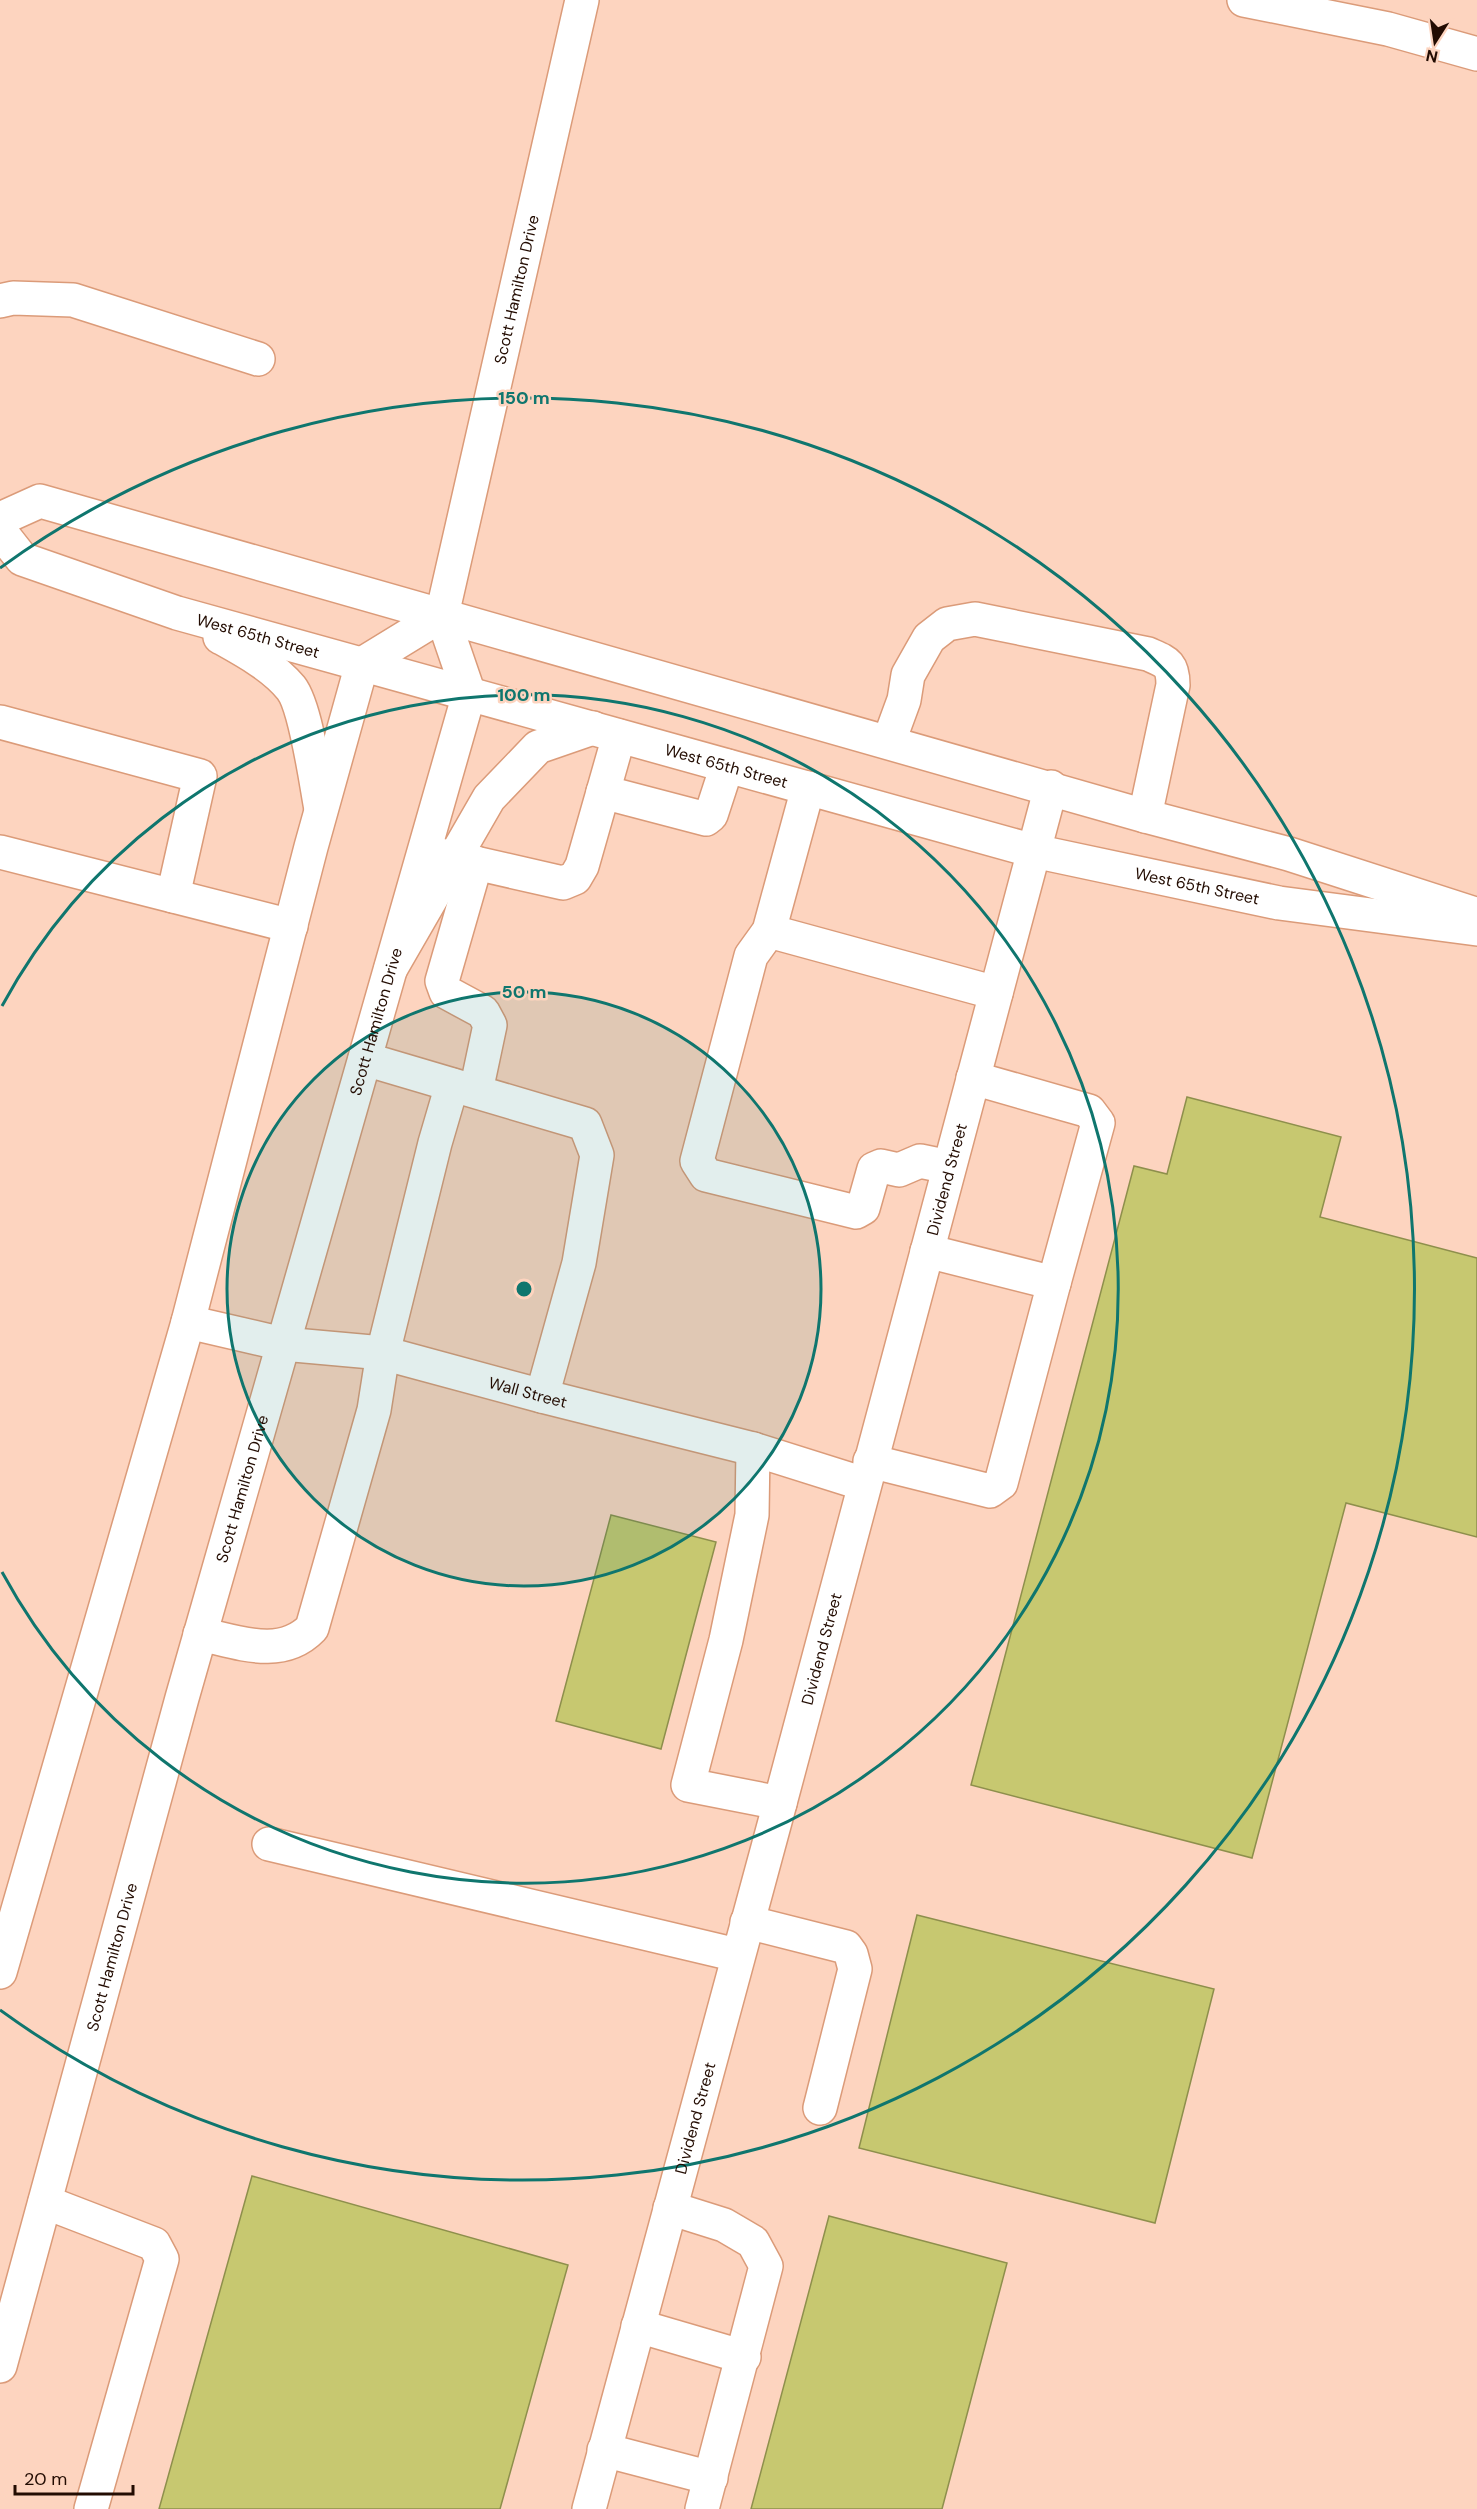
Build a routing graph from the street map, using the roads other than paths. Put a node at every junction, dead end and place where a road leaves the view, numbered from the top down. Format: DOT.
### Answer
graph roads {
  1 [pos="582,0"];
  2 [pos="1244,0"];
  3 [pos="1477,54"];
  4 [pos="0,301"];
  5 [pos="258,359"];
  6 [pos="0,519"];
  7 [pos="0,531"];
  8 [pos="177,613"];
  9 [pos="442,615"];
  10 [pos="362,664"];
  11 [pos="469,694"];
  12 [pos="0,722"];
  13 [pos="606,732"];
  14 [pos="889,741"];
  15 [pos="728,766"];
  16 [pos="1051,787"];
  17 [pos="808,788"];
  18 [pos="603,792"];
  19 [pos="321,809"];
  20 [pos="1145,816"];
  21 [pos="1034,851"];
  22 [pos="0,852"];
  23 [pos="451,857"];
  24 [pos="172,896"];
  25 [pos="1477,914"];
  26 [pos="291,926"];
  27 [pos="1477,929"];
  28 [pos="769,931"];
  29 [pos="996,993"];
  30 [pos="364,1059"];
  31 [pos="973,1078"];
  32 [pos="464,1088"];
  33 [pos="950,1167"];
  34 [pos="927,1251"];
  35 [pos="1054,1283"];
  36 [pos="188,1322"];
  37 [pos="283,1344"];
  38 [pos="383,1353"];
  39 [pos="542,1396"];
  40 [pos="753,1449"];
  41 [pos="867,1472"];
  42 [pos="200,1634"];
  43 [pos="780,1803"];
  44 [pos="269,1844"];
  45 [pos="11,1891"];
  46 [pos="747,1922"];
  47 [pos="737,1955"];
  48 [pos="0,1972"];
  49 [pos="820,2108"];
  50 [pos="45,2202"];
  51 [pos="670,2208"];
  52 [pos="638,2326"];
  53 [pos="744,2357"];
  54 [pos="0,2366"];
  55 [pos="604,2450"];
  56 [pos="711,2478"];
  57 [pos="91,2509"];
  58 [pos="588,2509"];
  59 [pos="702,2509"];
  1 -- 9 [label="street, Scott Hamilton Drive"];
  2 -- 3 [label="street"];
  4 -- 5 [label="street"];
  6 -- 9 [label="street"];
  7 -- 8 [label="street, West 65th Street"];
  8 -- 10 [label="street, West 65th Street"];
  8 -- 19 [label="street"];
  9 -- 10 [label="street"];
  9 -- 11 [label="street"];
  9 -- 14 [label="street"];
  10 -- 11 [label="street, West 65th Street"];
  10 -- 19 [label="street"];
  11 -- 13 [label="street, West 65th Street"];
  11 -- 23 [label="street"];
  12 -- 24 [label="street"];
  13 -- 15 [label="street, West 65th Street"];
  13 -- 18 [label="street"];
  13 -- 23 [label="street"];
  14 -- 16 [label="street"];
  14 -- 20 [label="street"];
  15 -- 17 [label="street, West 65th Street"];
  15 -- 18 [label="street"];
  16 -- 20 [label="street"];
  16 -- 21 [label="street, Dividend Street"];
  17 -- 21 [label="street, West 65th Street"];
  17 -- 28 [label="street"];
  18 -- 23 [label="street"];
  19 -- 26 [label="street"];
  20 -- 25 [label="street"];
  21 -- 27 [label="street, West 65th Street"];
  21 -- 29 [label="street, Dividend Street"];
  22 -- 24 [label="street"];
  23 -- 30 [label="street, Scott Hamilton Drive"];
  23 -- 32 [label="street"];
  24 -- 26 [label="street"];
  26 -- 36 [label="street"];
  28 -- 29 [label="street"];
  28 -- 33 [label="street"];
  29 -- 31 [label="street, Dividend Street"];
  30 -- 32 [label="street"];
  30 -- 37 [label="street, Scott Hamilton Drive"];
  31 -- 33 [label="street, Dividend Street"];
  31 -- 35 [label="street"];
  32 -- 38 [label="street"];
  32 -- 39 [label="street"];
  33 -- 34 [label="street, Dividend Street"];
  34 -- 35 [label="street"];
  34 -- 41 [label="street, Dividend Street"];
  35 -- 41 [label="street, Wall Street"];
  36 -- 37 [label="street, Wall Street"];
  36 -- 45 [label="street"];
  37 -- 38 [label="street, Wall Street"];
  37 -- 42 [label="street, Scott Hamilton Drive"];
  38 -- 39 [label="street, Wall Street"];
  38 -- 42 [label="street"];
  39 -- 40 [label="street, Wall Street"];
  40 -- 41 [label="street, Wall Street"];
  40 -- 43 [label="street"];
  41 -- 43 [label="street, Dividend Street"];
  42 -- 50 [label="street, Scott Hamilton Drive"];
  43 -- 46 [label="street, Dividend Street"];
  44 -- 47 [label="street"];
  45 -- 48 [label="street"];
  46 -- 47 [label="street, Dividend Street"];
  46 -- 49 [label="street"];
  47 -- 51 [label="street, Dividend Street"];
  50 -- 54 [label="street, Scott Hamilton Drive"];
  50 -- 57 [label="street"];
  51 -- 52 [label="street, Dividend Street"];
  51 -- 53 [label="street"];
  52 -- 53 [label="street"];
  52 -- 55 [label="street, Dividend Street"];
  53 -- 56 [label="street"];
  55 -- 56 [label="street"];
  55 -- 58 [label="street, Dividend Street"];
  56 -- 59 [label="street"];
}
